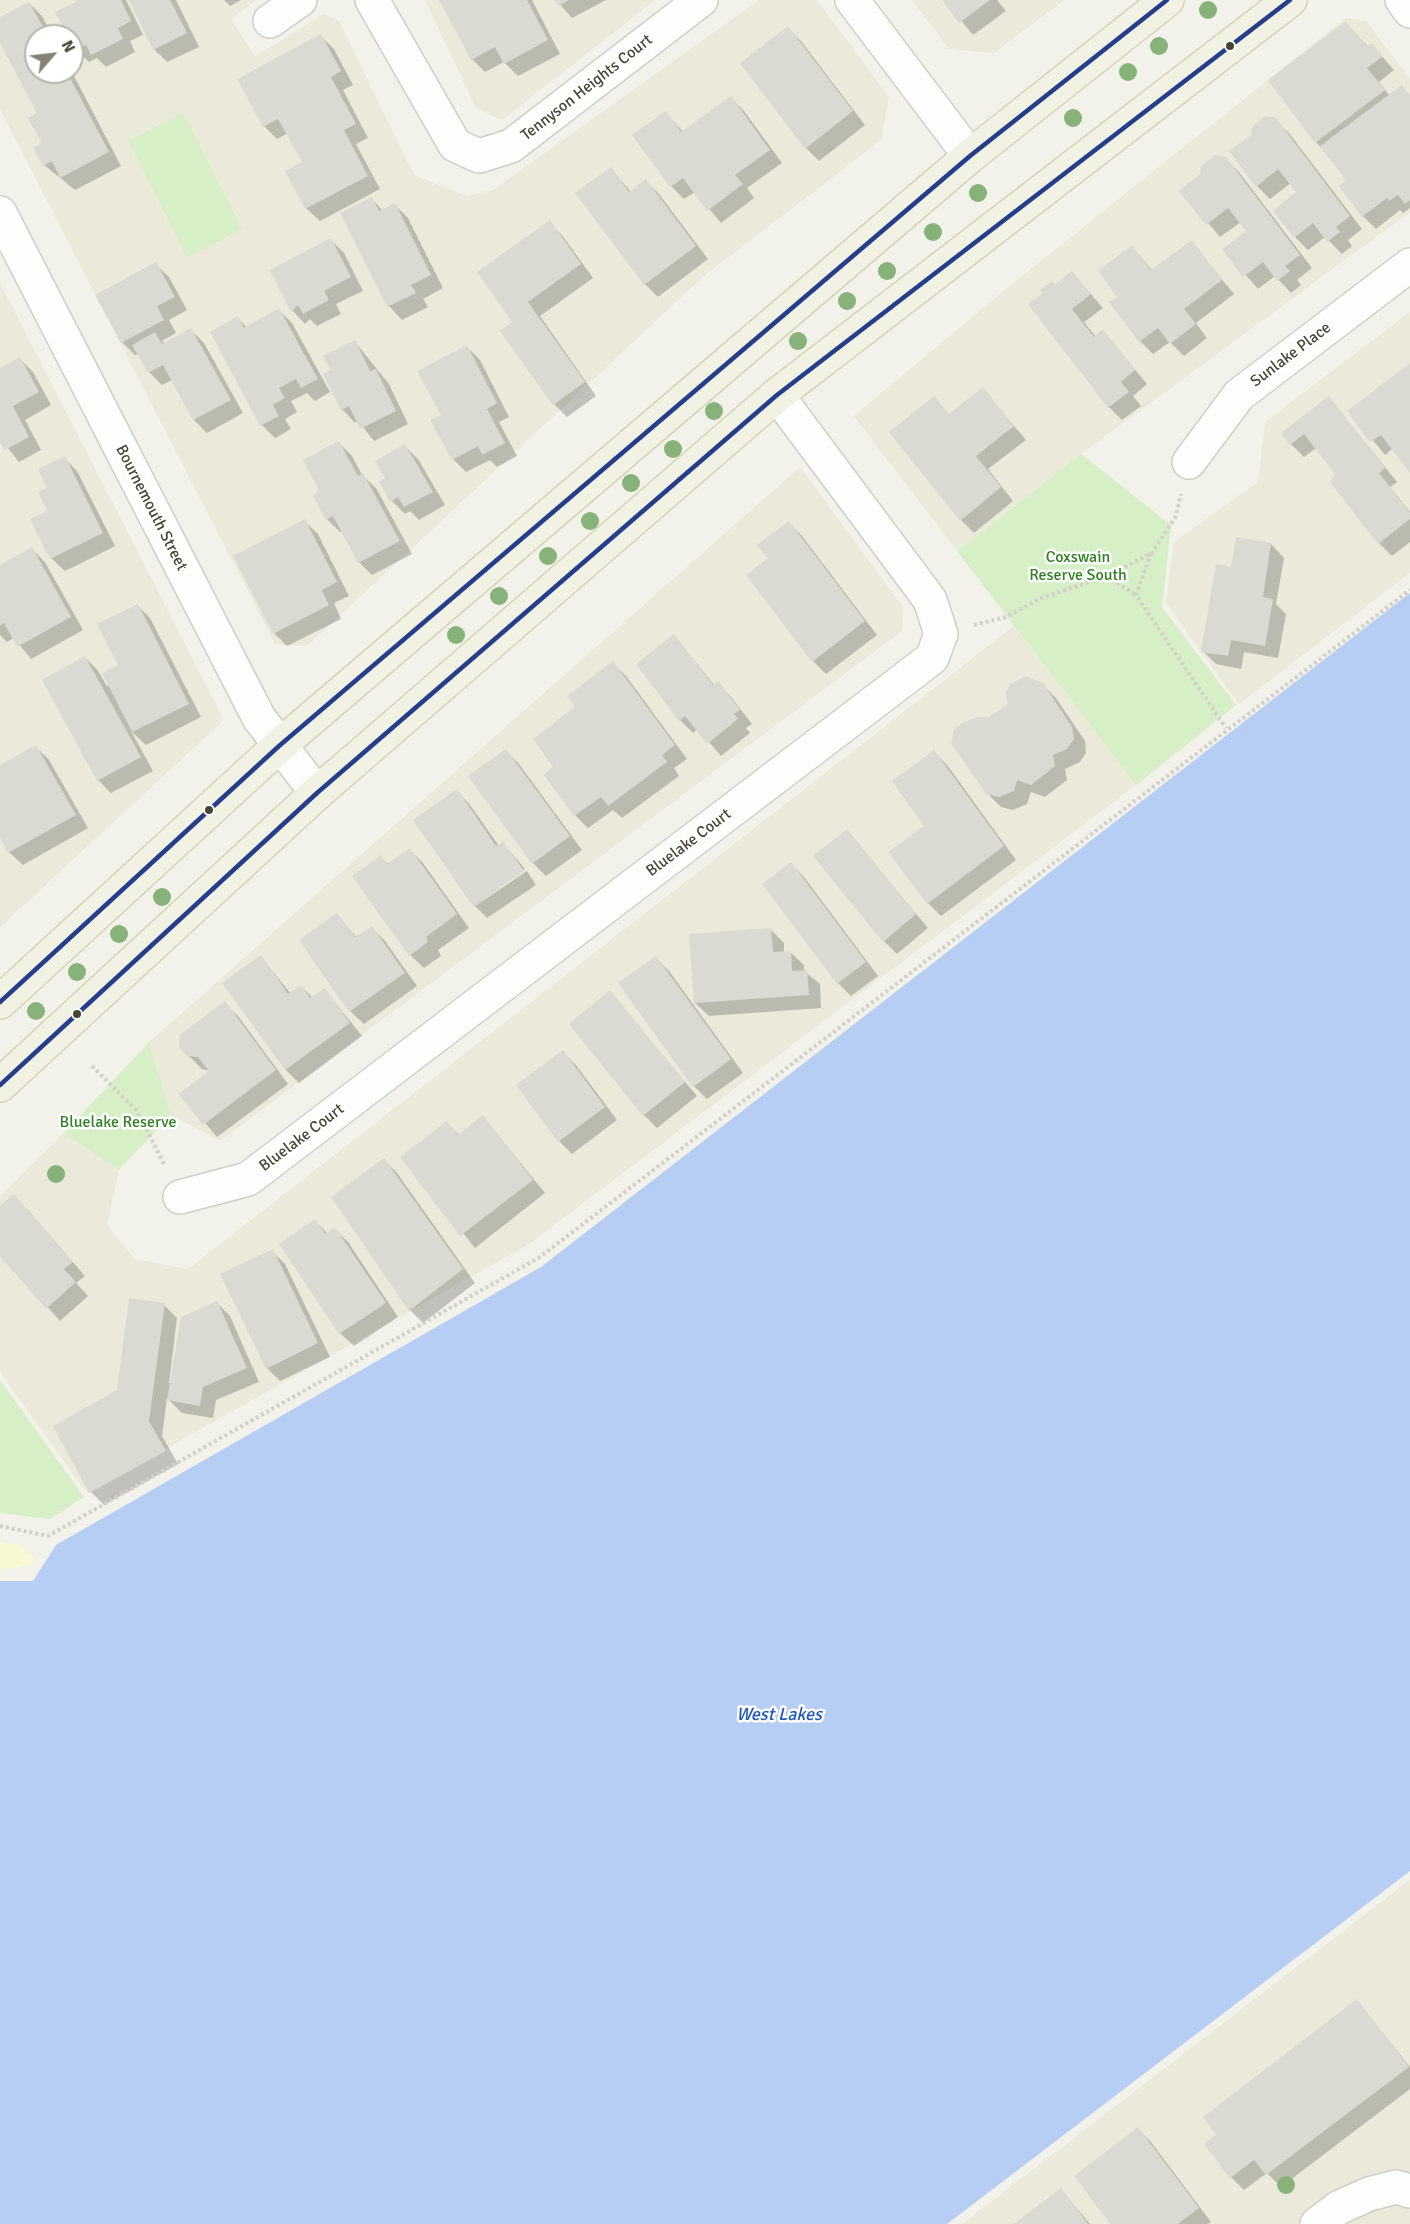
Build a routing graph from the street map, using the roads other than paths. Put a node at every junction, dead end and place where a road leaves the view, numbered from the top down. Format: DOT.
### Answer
graph roads {
  1 [pos="300,0"];
  2 [pos="372,0"];
  3 [pos="701,0"];
  4 [pos="852,0"];
  5 [pos="1167,0"];
  6 [pos="1290,0"];
  7 [pos="1402,0"];
  8 [pos="1410,10"];
  9 [pos="270,21"];
  10 [pos="970,156"];
  11 [pos="0,213"];
  12 [pos="1410,265"];
  13 [pos="777,395"];
  14 [pos="1189,462"];
  15 [pos="279,746"];
  16 [pos="317,793"];
  17 [pos="0,1002"];
  18 [pos="0,1085"];
  19 [pos="180,1197"];
  20 [pos="1410,2191"];
  21 [pos="1317,2224"];
  1 -- 9 [label="street"];
  2 -- 3 [label="street, Tennyson Heights Court"];
  4 -- 10 [label="street"];
  5 -- 10 [label="main road"];
  6 -- 13 [label="main road"];
  7 -- 8 [label="street"];
  10 -- 15 [label="main road"];
  11 -- 15 [label="street, Bournemouth Street"];
  12 -- 14 [label="street, Sunlake Place"];
  13 -- 16 [label="main road"];
  13 -- 19 [label="street, Bluelake Court"];
  15 -- 16 [label="street, Bournemouth Street"];
  15 -- 17 [label="main road"];
  16 -- 18 [label="main road"];
  20 -- 21 [label="street"];
}
